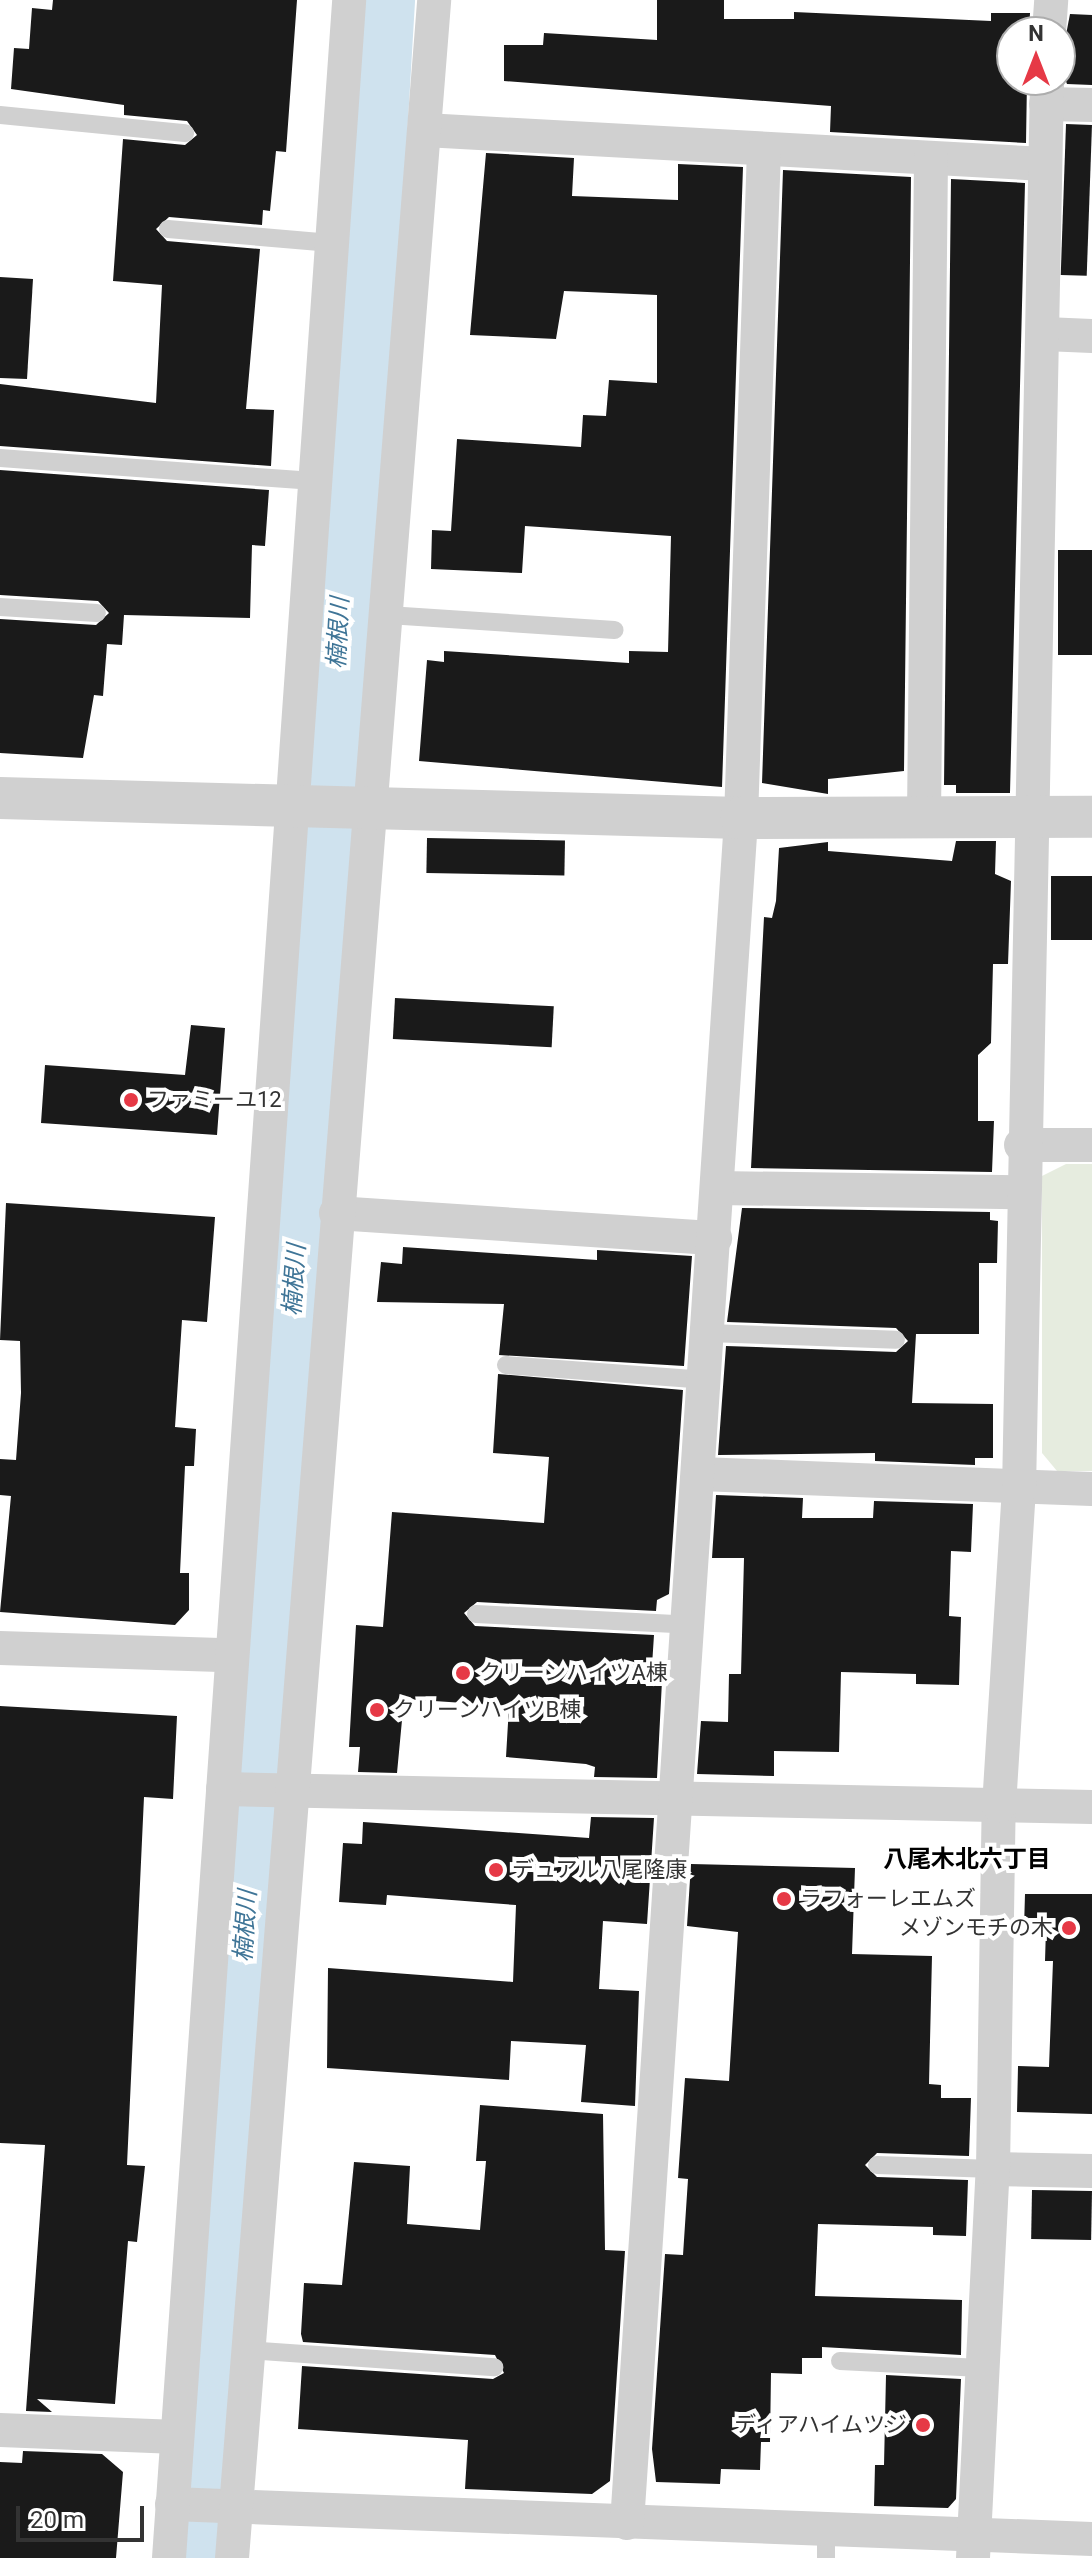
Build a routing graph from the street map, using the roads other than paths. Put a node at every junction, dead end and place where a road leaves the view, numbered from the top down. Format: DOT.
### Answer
graph roads {
  1 [pos="349,0"];
  2 [pos="434,0"];
  3 [pos="1046,96"];
  4 [pos="1060,96"];
  5 [pos="1092,105"];
  6 [pos="0,115"];
  7 [pos="425,130"];
  8 [pos="185,133"];
  9 [pos="764,150"];
  10 [pos="931,158"];
  11 [pos="1045,164"];
  12 [pos="168,229"];
  13 [pos="331,243"];
  14 [pos="1045,334"];
  15 [pos="1092,336"];
  16 [pos="0,458"];
  17 [pos="314,481"];
  18 [pos="0,607"];
  19 [pos="97,613"];
  20 [pos="388,615"];
  21 [pos="615,630"];
  22 [pos="0,798"];
  23 [pos="291,808"];
  24 [pos="374,809"];
  25 [pos="924,816"];
  26 [pos="1092,817"];
  27 [pos="741,818"];
  28 [pos="1035,820"];
  29 [pos="1021,1145"];
  30 [pos="1092,1145"];
  31 [pos="718,1188"];
  32 [pos="1020,1192"];
  33 [pos="336,1213"];
  34 [pos="715,1238"];
  35 [pos="709,1333"];
  36 [pos="896,1340"];
  37 [pos="506,1365"];
  38 [pos="706,1380"];
  39 [pos="700,1474"];
  40 [pos="1092,1489"];
  41 [pos="1019,1490"];
  42 [pos="476,1614"];
  43 [pos="690,1625"];
  44 [pos="0,1648"];
  45 [pos="228,1655"];
  46 [pos="231,1790"];
  47 [pos="286,1793"];
  48 [pos="678,1800"];
  49 [pos="999,1806"];
  50 [pos="1092,1807"];
  51 [pos="877,2165"];
  52 [pos="993,2169"];
  53 [pos="1092,2171"];
  54 [pos="248,2350"];
  55 [pos="840,2361"];
  56 [pos="494,2367"];
  57 [pos="981,2368"];
  58 [pos="0,2430"];
  59 [pos="177,2437"];
  60 [pos="180,2505"];
  61 [pos="229,2506"];
  62 [pos="627,2523"];
  63 [pos="1092,2539"];
  64 [pos="826,2544"];
  65 [pos="973,2547"];
  66 [pos="169,2558"];
  67 [pos="232,2558"];
  1 -- 13 [label="street"];
  2 -- 7 [label="street"];
  3 -- 11 [label="street"];
  4 -- 5 [label="street"];
  6 -- 8 [label="lane"];
  7 -- 9 [label="street"];
  7 -- 20 [label="street"];
  9 -- 10 [label="street"];
  9 -- 27 [label="street"];
  10 -- 11 [label="street"];
  10 -- 25 [label="street"];
  11 -- 14 [label="street"];
  12 -- 13 [label="lane"];
  13 -- 17 [label="street"];
  14 -- 15 [label="street"];
  14 -- 28 [label="street"];
  16 -- 17 [label="lane"];
  17 -- 23 [label="street"];
  18 -- 19 [label="lane"];
  20 -- 21 [label="lane"];
  20 -- 24 [label="street"];
  22 -- 23 [label="street"];
  23 -- 24 [label="street"];
  23 -- 45 [label="street"];
  24 -- 27 [label="street"];
  24 -- 33 [label="street"];
  25 -- 27 [label="street"];
  25 -- 28 [label="street"];
  26 -- 28 [label="street"];
  27 -- 31 [label="street"];
  28 -- 29 [label="street"];
  29 -- 30 [label="street"];
  29 -- 32 [label="street"];
  31 -- 32 [label="street"];
  31 -- 34 [label="street"];
  32 -- 41 [label="street"];
  33 -- 34 [label="street"];
  33 -- 47 [label="street"];
  34 -- 35 [label="street"];
  35 -- 36 [label="lane"];
  35 -- 38 [label="street"];
  37 -- 38 [label="lane"];
  38 -- 39 [label="street"];
  39 -- 41 [label="street"];
  39 -- 43 [label="street"];
  40 -- 41 [label="street"];
  41 -- 49 [label="street"];
  42 -- 43 [label="lane"];
  43 -- 48 [label="street"];
  44 -- 45 [label="street"];
  45 -- 46 [label="street"];
  46 -- 47 [label="street"];
  46 -- 59 [label="street"];
  47 -- 48 [label="street"];
  47 -- 54 [label="street"];
  48 -- 49 [label="street"];
  48 -- 62 [label="street"];
  49 -- 50 [label="street"];
  49 -- 52 [label="street"];
  51 -- 52 [label="lane"];
  52 -- 53 [label="street"];
  52 -- 57 [label="street"];
  54 -- 56 [label="lane"];
  54 -- 61 [label="street"];
  55 -- 57 [label="lane"];
  57 -- 65 [label="street"];
  58 -- 59 [label="street"];
  59 -- 60 [label="street"];
  60 -- 61 [label="street"];
  60 -- 66 [label="street"];
  61 -- 62 [label="street"];
  61 -- 67 [label="street"];
  62 -- 64 [label="street"];
  63 -- 65 [label="street"];
  64 -- 65 [label="street"];
}
